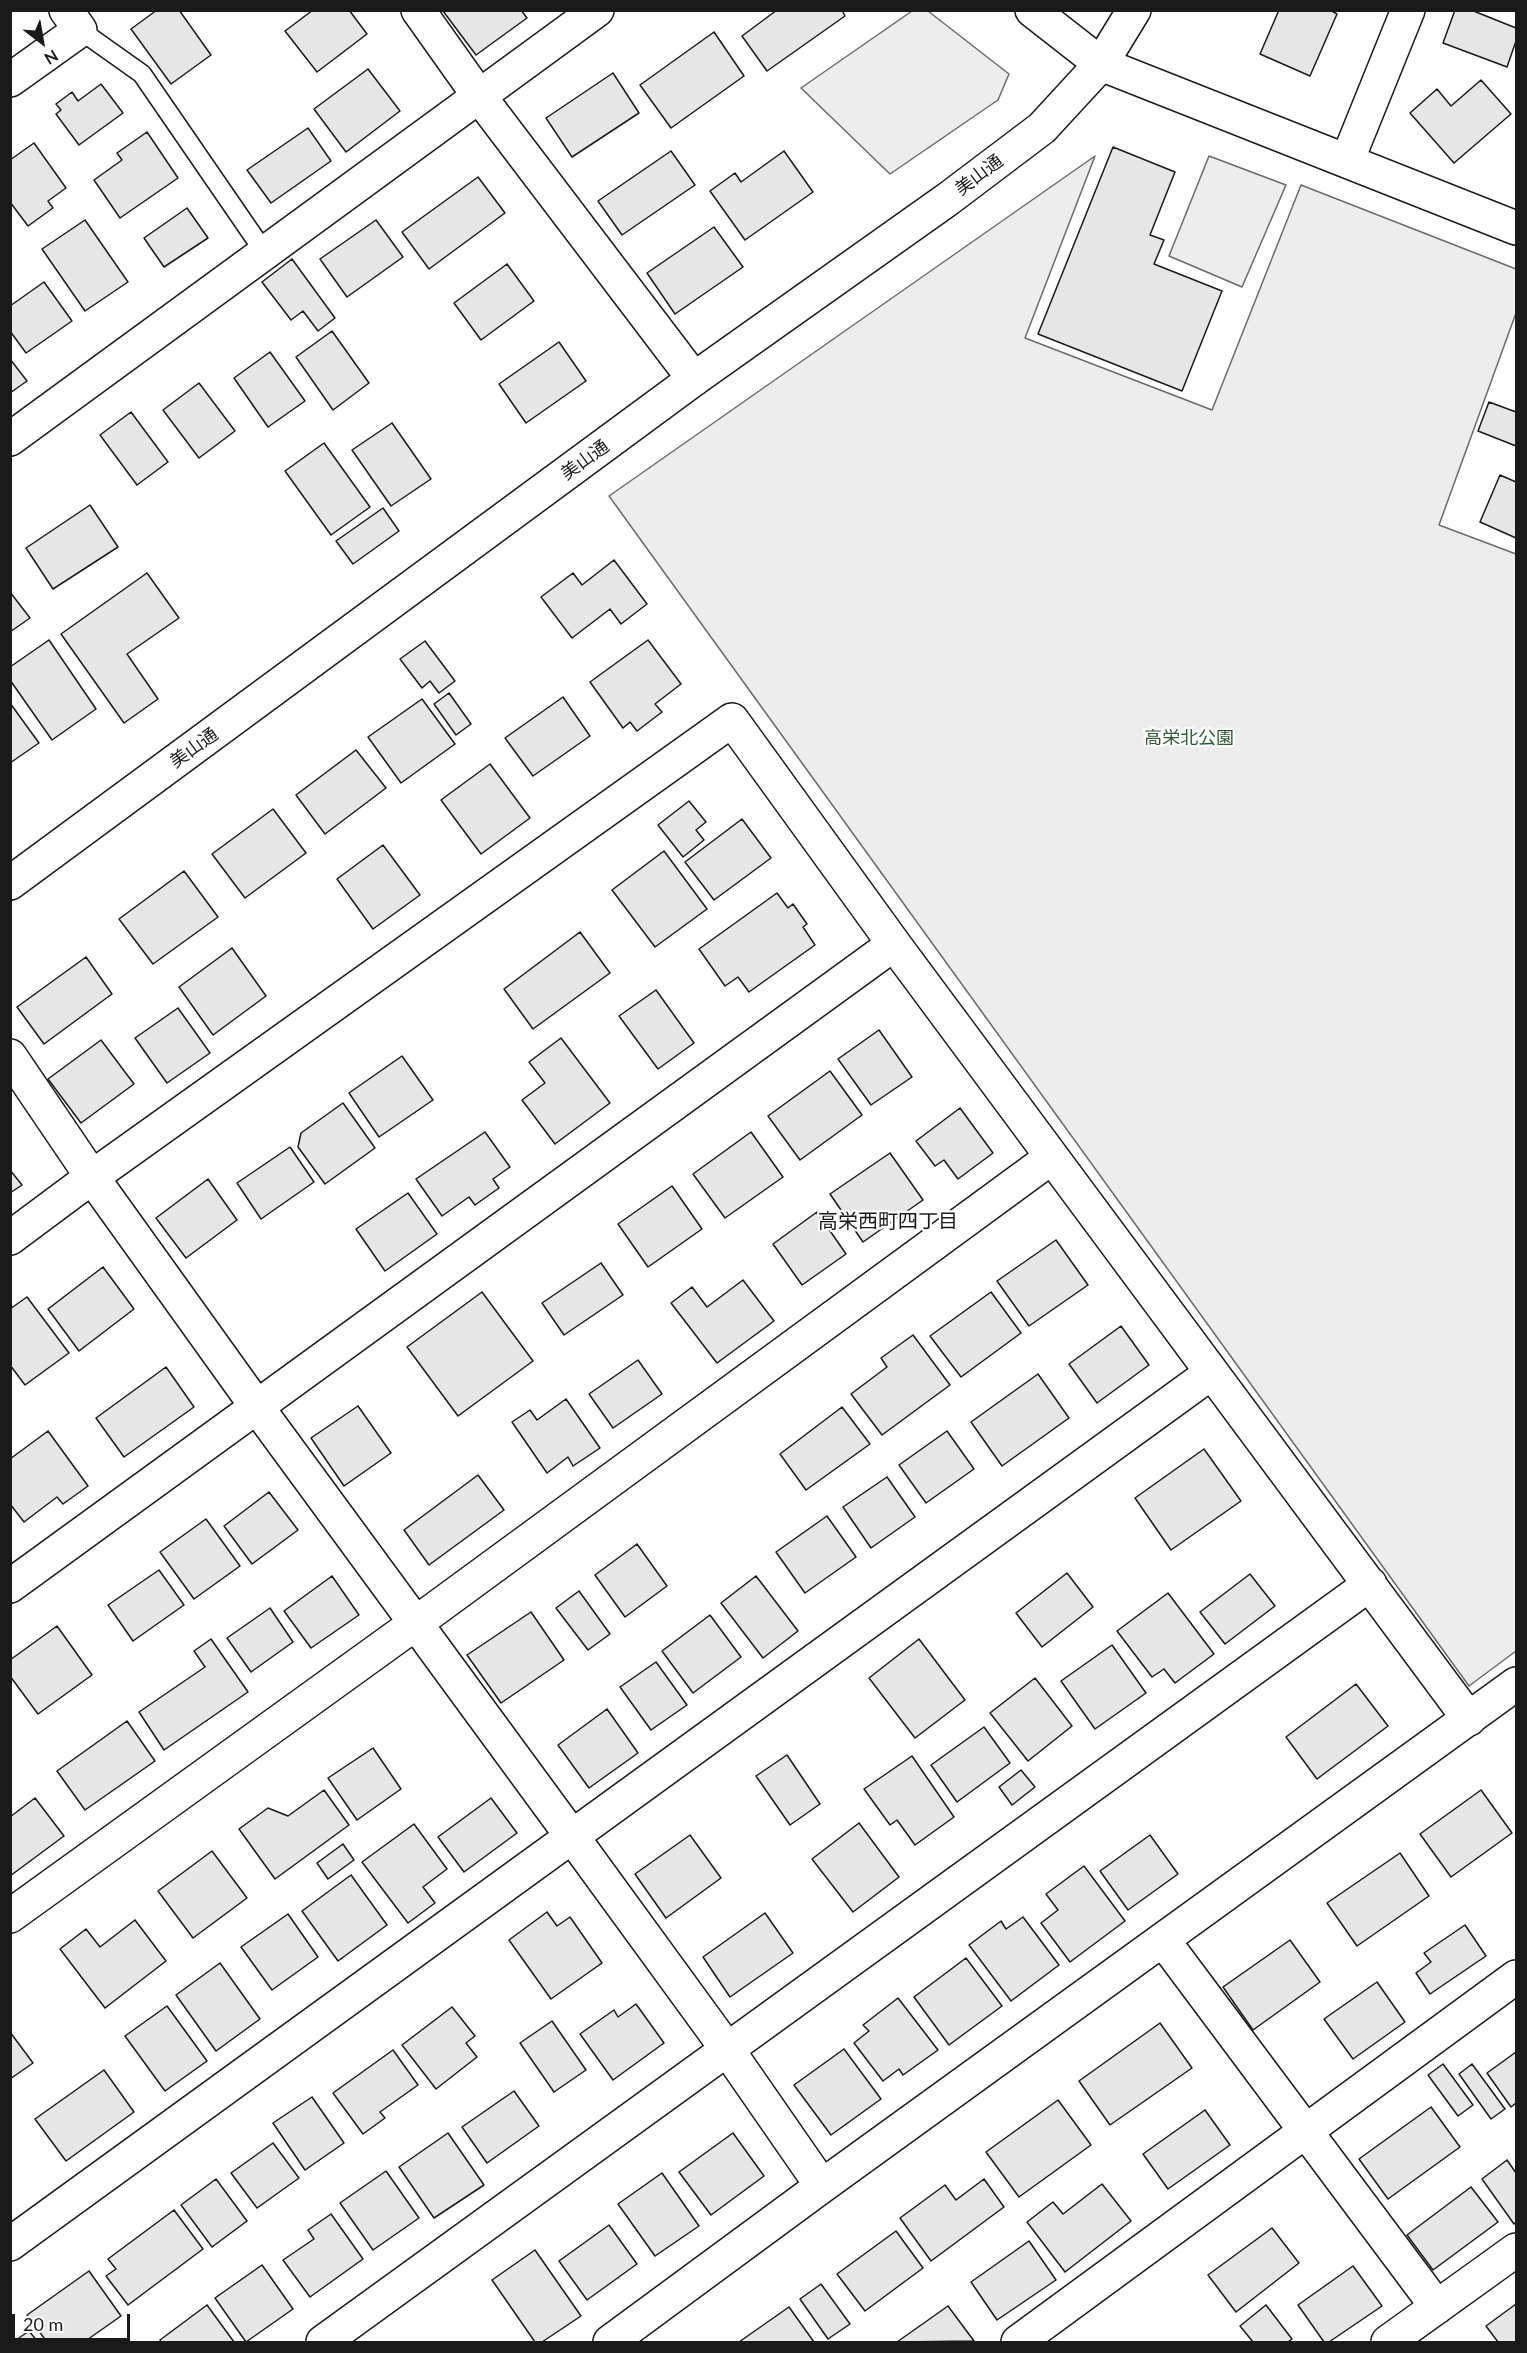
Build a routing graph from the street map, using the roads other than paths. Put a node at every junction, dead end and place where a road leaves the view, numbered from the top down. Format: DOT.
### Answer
graph roads {
  1 [pos="418,10"];
  2 [pos="597,10"];
  3 [pos="1032,10"];
  4 [pos="1134,10"];
  5 [pos="1408,10"];
  6 [pos="73,20"];
  7 [pos="1101,64"];
  8 [pos="10,80"];
  9 [pos="478,96"];
  10 [pos="1347,161"];
  11 [pos="1516,228"];
  12 [pos="265,252"];
  13 [pos="694,379"];
  14 [pos="10,440"];
  15 [pos="10,884"];
  16 [pos="894,944"];
  17 [pos="10,1056"];
  18 [pos="1052,1157"];
  19 [pos="92,1177"];
  20 [pos="10,1238"];
  21 [pos="1211,1372"];
  22 [pos="257,1407"];
  23 [pos="1370,1584"];
  24 [pos="10,1586"];
  25 [pos="416,1623"];
  26 [pos="1516,1684"];
  27 [pos="1469,1719"];
  28 [pos="571,1835"];
  29 [pos="10,1916"];
  30 [pos="1163,1940"];
  31 [pos="1516,1977"];
  32 [pos="727,2049"];
  33 [pos="1306,2130"];
  34 [pos="822,2186"];
  35 [pos="10,2244"];
  36 [pos="1516,2250"];
  37 [pos="1437,2307"];
  38 [pos="323,2343"];
  39 [pos="610,2343"];
  40 [pos="1018,2343"];
  41 [pos="1388,2343"];
  1 -- 9 [label="street"];
  2 -- 9 [label="street"];
  3 -- 7 [label="street"];
  4 -- 7 [label="street, 美山通"];
  5 -- 10 [label="street"];
  6 -- 8 [label="street"];
  6 -- 12 [label="lane"];
  7 -- 10 [label="street"];
  7 -- 13 [label="street, 美山通"];
  9 -- 12 [label="street"];
  9 -- 13 [label="street"];
  10 -- 11 [label="street"];
  12 -- 14 [label="street"];
  13 -- 15 [label="street, 美山通"];
  16 -- 18 [label="street"];
  16 -- 19 [label="street"];
  16 -- 22 [label="street"];
  17 -- 19 [label="street"];
  18 -- 21 [label="street"];
  18 -- 25 [label="street"];
  19 -- 20 [label="street"];
  19 -- 22 [label="street"];
  21 -- 23 [label="street"];
  21 -- 28 [label="street"];
  22 -- 24 [label="street"];
  22 -- 25 [label="street"];
  23 -- 27 [label="street"];
  23 -- 32 [label="street"];
  25 -- 28 [label="street"];
  25 -- 29 [label="street"];
  26 -- 27 [label="street"];
  27 -- 30 [label="street"];
  28 -- 32 [label="street"];
  28 -- 35 [label="street"];
  30 -- 33 [label="street"];
  30 -- 34 [label="street"];
  31 -- 33 [label="street"];
  32 -- 34 [label="street"];
  32 -- 38 [label="street"];
  33 -- 37 [label="street"];
  33 -- 40 [label="street"];
  34 -- 39 [label="street"];
  36 -- 37 [label="street"];
  37 -- 41 [label="street"];
}
